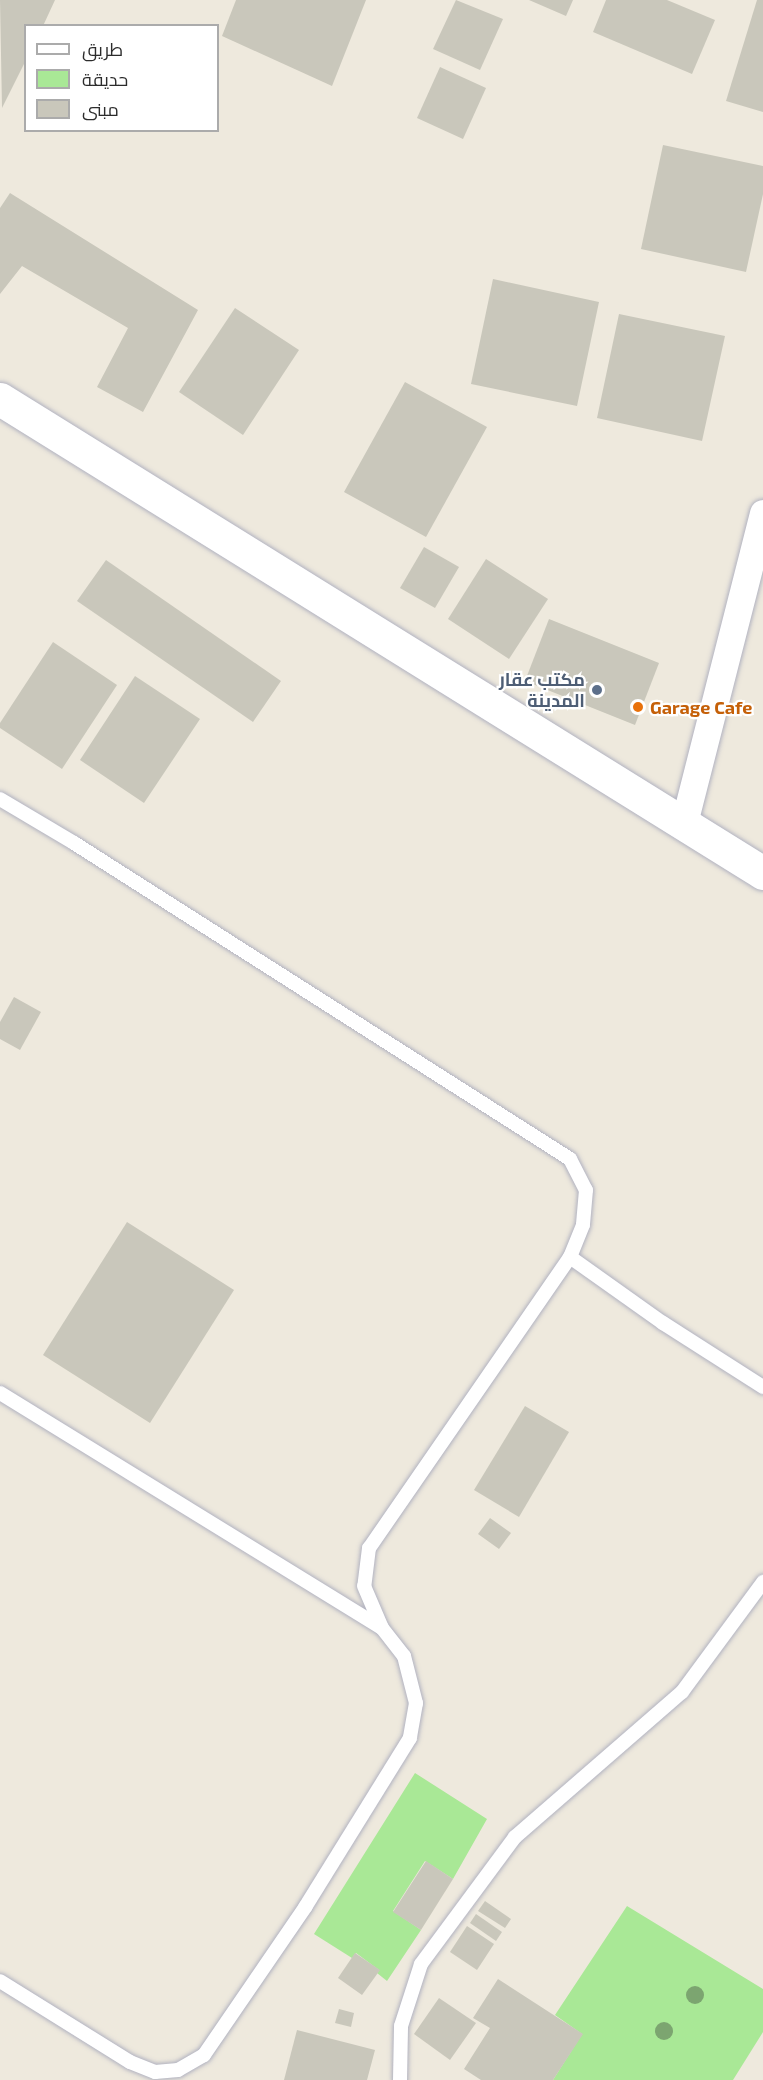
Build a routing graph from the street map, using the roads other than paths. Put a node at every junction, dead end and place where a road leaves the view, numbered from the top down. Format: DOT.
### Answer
graph roads {
  1 [pos="0,399"];
  2 [pos="763,513"];
  3 [pos="0,799"];
  4 [pos="684,823"];
  5 [pos="763,873"];
  6 [pos="570,1257"];
  7 [pos="763,1388"];
  8 [pos="0,1394"];
  9 [pos="763,1582"];
  10 [pos="382,1628"];
  11 [pos="0,1981"];
  12 [pos="402,2079"];
  1 -- 4 [label="street"];
  2 -- 4 [label="street"];
  3 -- 6 [label="lane"];
  4 -- 5 [label="street"];
  6 -- 7 [label="lane"];
  6 -- 10 [label="lane"];
  8 -- 10 [label="lane"];
  9 -- 12 [label="lane"];
  10 -- 11 [label="lane"];
}
